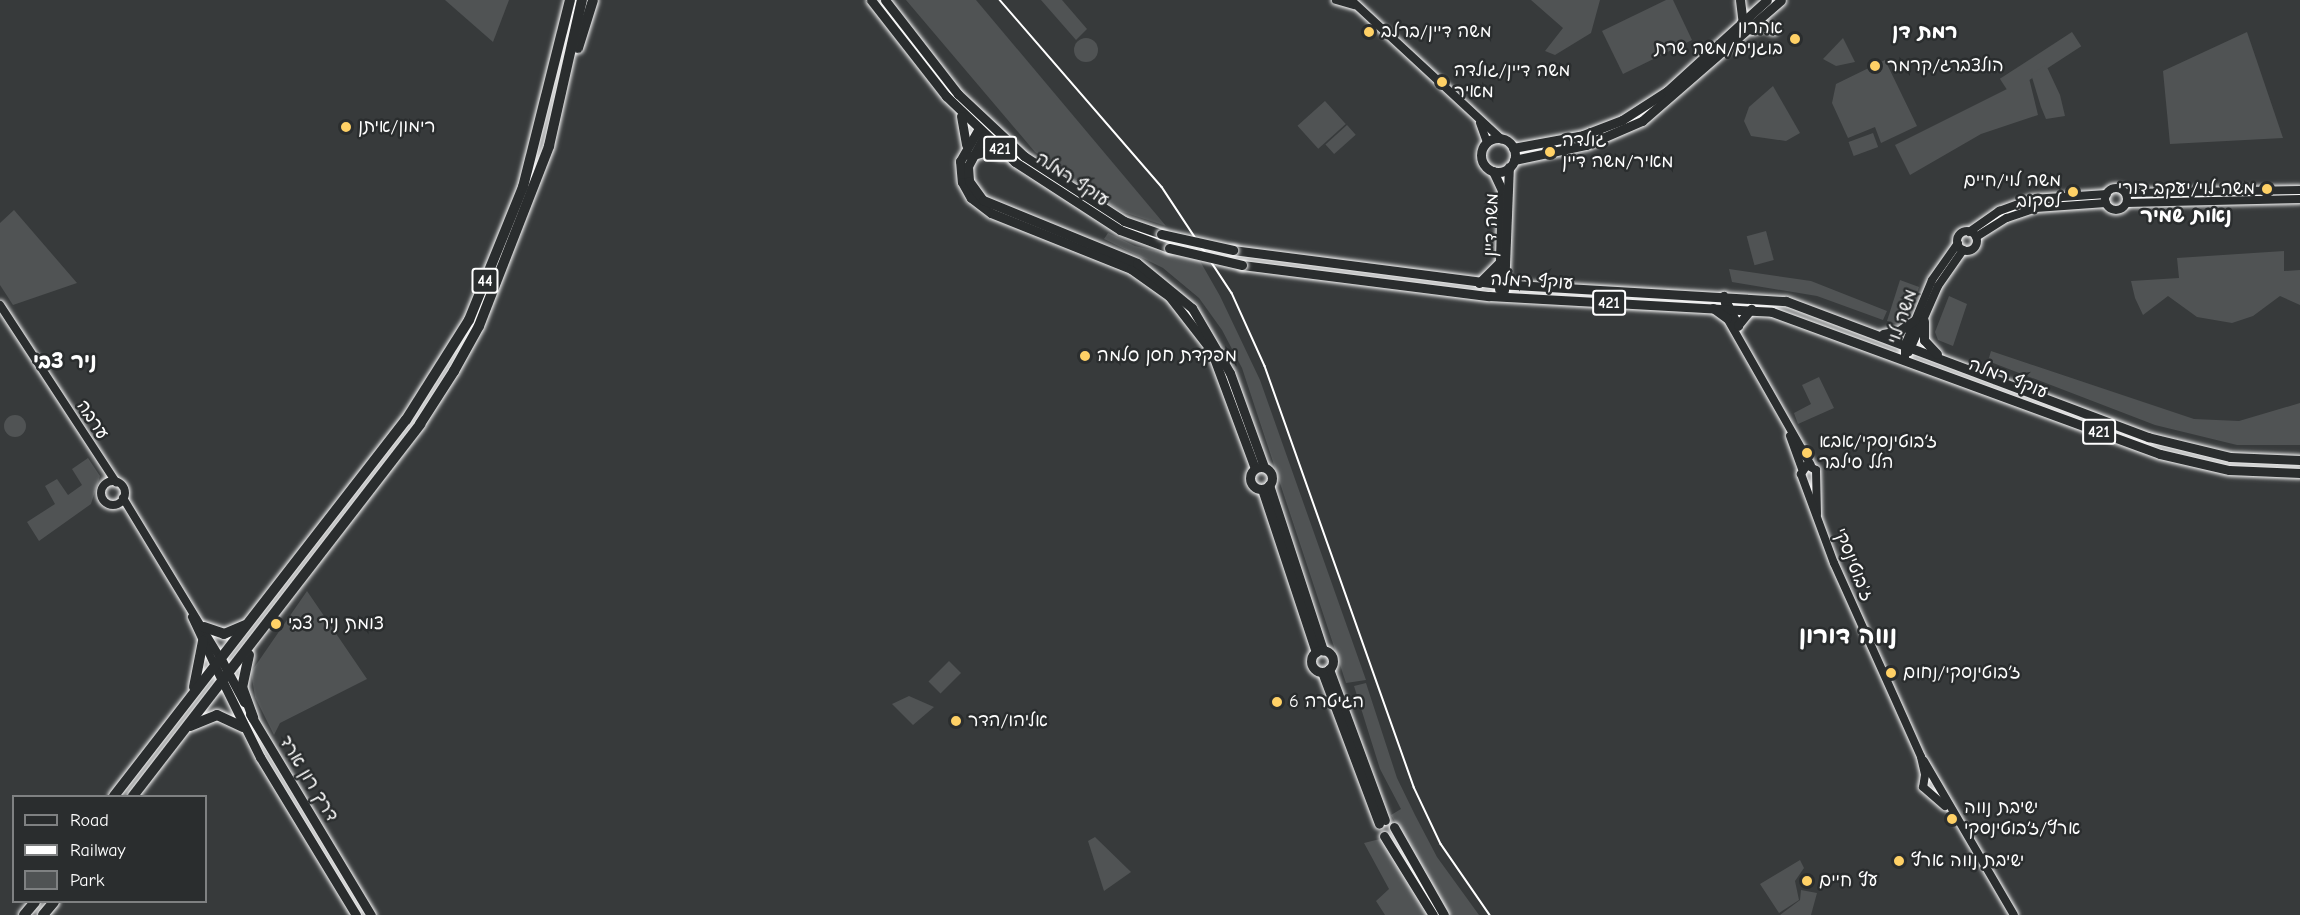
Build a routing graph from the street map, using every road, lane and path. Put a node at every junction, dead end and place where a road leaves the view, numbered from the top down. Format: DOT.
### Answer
graph roads {
  1 [pos="570,0"];
  2 [pos="582,0"];
  3 [pos="592,0"];
  4 [pos="872,0"];
  5 [pos="885,0"];
  6 [pos="1336,0"];
  7 [pos="1740,0"];
  8 [pos="1781,0"];
  9 [pos="1351,2"];
  10 [pos="1770,4"];
  11 [pos="1745,28"];
  12 [pos="957,109"];
  13 [pos="556,117"];
  14 [pos="1478,119"];
  15 [pos="981,133"];
  16 [pos="1501,139"];
  17 [pos="1487,142"];
  18 [pos="966,145"];
  19 [pos="1513,148"];
  20 [pos="970,156"];
  21 [pos="1011,159"];
  22 [pos="1512,164"];
  23 [pos="1493,171"];
  24 [pos="2300,190"];
  25 [pos="2126,193"];
  26 [pos="2107,194"];
  27 [pos="2300,199"];
  28 [pos="2106,203"];
  29 [pos="2127,203"];
  30 [pos="1969,232"];
  31 [pos="1976,237"];
  32 [pos="1960,247"];
  33 [pos="1503,262"];
  34 [pos="1479,283"];
  35 [pos="1502,285"];
  36 [pos="1529,286"];
  37 [pos="1724,296"];
  38 [pos="1501,297"];
  39 [pos="0,305"];
  40 [pos="1710,307"];
  41 [pos="1727,308"];
  42 [pos="1751,309"];
  43 [pos="1727,318"];
  44 [pos="1920,320"];
  45 [pos="1738,325"];
  46 [pos="1877,333"];
  47 [pos="1909,346"];
  48 [pos="1748,354"];
  49 [pos="1905,358"];
  50 [pos="1944,359"];
  51 [pos="1788,429"];
  52 [pos="100,460"];
  53 [pos="2300,460"];
  54 [pos="1811,465"];
  55 [pos="1260,468"];
  56 [pos="1802,469"];
  57 [pos="2300,473"];
  58 [pos="1816,474"];
  59 [pos="1806,479"];
  60 [pos="116,482"];
  61 [pos="103,486"];
  62 [pos="1265,487"];
  63 [pos="123,498"];
  64 [pos="112,505"];
  65 [pos="1817,514"];
  66 [pos="133,518"];
  67 [pos="182,594"];
  68 [pos="248,624"];
  69 [pos="204,627"];
  70 [pos="203,641"];
  71 [pos="255,641"];
  72 [pos="1319,651"];
  73 [pos="218,663"];
  74 [pos="1326,671"];
  75 [pos="225,680"];
  76 [pos="192,692"];
  77 [pos="253,718"];
  78 [pos="243,727"];
  79 [pos="184,729"];
  80 [pos="1929,775"];
  81 [pos="1938,785"];
  82 [pos="1931,791"];
  83 [pos="115,795"];
  84 [pos="134,795"];
  85 [pos="1952,813"];
  86 [pos="1382,822"];
  87 [pos="1394,827"];
  88 [pos="1384,836"];
  89 [pos="34,903"];
  90 [pos="53,903"];
  91 [pos="24,915"];
  92 [pos="43,915"];
  93 [pos="356,915"];
  94 [pos="371,915"];
  95 [pos="1433,915"];
  96 [pos="1444,915"];
  97 [pos="2014,915"];
  1 -- 68 [label="highway, 44"];
  2 -- 13 [label="highway, 44"];
  3 -- 13 [label="highway"];
  4 -- 12 [label="main road, עוקף רמלה / 421"];
  5 -- 34 [label="main road, עוקף רמלה / 421, bridge"];
  6 -- 9 [label="street"];
  7 -- 11 [label="main road"];
  8 -- 10 [label="main road"];
  9 -- 14 [label="street"];
  10 -- 11 [label="main road"];
  10 -- 11 [label="main road"];
  11 -- 19 [label="main road"];
  11 -- 22 [label="main road"];
  12 -- 15 [label="main road, עוקף רמלה / 421"];
  12 -- 18 [label="main road"];
  13 -- 71 [label="highway, 44"];
  14 -- 16 [label="street"];
  14 -- 17 [label="street"];
  15 -- 18 [label="main road"];
  15 -- 20 [label="main road"];
  15 -- 21 [label="main road, עוקף רמלה / 421"];
  16 -- 17 [label="main road"];
  16 -- 19 [label="main road"];
  17 -- 23 [label="main road"];
  18 -- 55 [label="main road"];
  19 -- 22 [label="main road"];
  20 -- 21 [label="main road"];
  20 -- 55 [label="main road"];
  21 -- 38 [label="main road, עוקף רמלה / 421, bridge"];
  22 -- 23 [label="main road"];
  22 -- 33 [label="main road, משה דיין"];
  23 -- 33 [label="main road, משה דיין"];
  24 -- 25 [label="street"];
  25 -- 26 [label="street"];
  25 -- 29 [label="street"];
  26 -- 28 [label="street"];
  26 -- 30 [label="street"];
  27 -- 29 [label="street"];
  28 -- 29 [label="street"];
  28 -- 31 [label="street"];
  30 -- 31 [label="street"];
  30 -- 32 [label="street"];
  31 -- 32 [label="street"];
  32 -- 44 [label="street, משה לוי"];
  33 -- 34 [label="main road"];
  33 -- 35 [label="main road, משה דיין"];
  33 -- 36 [label="main road"];
  34 -- 35 [label="main road, עוקף רמלה / 421"];
  35 -- 36 [label="main road, עוקף רמלה / 421"];
  35 -- 38 [label="main road, משה דיין"];
  36 -- 37 [label="main road, עוקף רמלה / 421"];
  37 -- 41 [label="street"];
  37 -- 46 [label="main road, עוקף רמלה / 421"];
  38 -- 40 [label="main road, עוקף רמלה / 421"];
  39 -- 52 [label="street, ערבה"];
  40 -- 41 [label="main road, עוקף רמלה / 421"];
  40 -- 43 [label="main road"];
  41 -- 42 [label="main road, עוקף רמלה / 421"];
  41 -- 43 [label="street"];
  41 -- 45 [label="street"];
  42 -- 45 [label="main road"];
  42 -- 49 [label="main road, עוקף רמלה / 421"];
  43 -- 48 [label="street"];
  44 -- 46 [label="main road"];
  44 -- 47 [label="street, משה לוי"];
  44 -- 50 [label="main road"];
  45 -- 48 [label="street"];
  46 -- 47 [label="main road, עוקף רמלה / 421"];
  47 -- 49 [label="street, משה לוי"];
  47 -- 50 [label="main road, עוקף רמלה / 421"];
  48 -- 51 [label="street"];
  49 -- 57 [label="main road, עוקף רמלה / 421"];
  50 -- 53 [label="main road, עוקף רמלה / 421"];
  51 -- 54 [label="street"];
  51 -- 56 [label="street"];
  52 -- 60 [label="street, ערבה"];
  52 -- 61 [label="street, ערבה"];
  54 -- 56 [label="street"];
  54 -- 58 [label="street"];
  55 -- 62 [label="main road"];
  55 -- 62 [label="main road"];
  56 -- 59 [label="street, ז'בוטינסקי"];
  58 -- 59 [label="street"];
  58 -- 65 [label="street, ז'בוטינסקי"];
  59 -- 65 [label="street, ז'בוטינסקי"];
  60 -- 61 [label="street"];
  60 -- 63 [label="street"];
  61 -- 64 [label="street"];
  62 -- 72 [label="main road"];
  63 -- 64 [label="street"];
  63 -- 66 [label="street"];
  64 -- 66 [label="street"];
  65 -- 80 [label="street, ז'בוטינסקי"];
  66 -- 67 [label="street"];
  67 -- 69 [label="street"];
  67 -- 70 [label="street"];
  68 -- 69 [label="highway"];
  68 -- 73 [label="highway, 44"];
  69 -- 73 [label="street"];
  70 -- 73 [label="street"];
  70 -- 76 [label="highway"];
  71 -- 75 [label="highway, 44"];
  71 -- 77 [label="highway"];
  72 -- 74 [label="main road"];
  72 -- 74 [label="main road"];
  73 -- 75 [label="main road, דרך רון ארד"];
  73 -- 76 [label="highway, 44"];
  74 -- 86 [label="main road"];
  75 -- 77 [label="main road, דרך רון ארד"];
  75 -- 78 [label="main road, דרך רון ארד"];
  75 -- 79 [label="highway, 44"];
  76 -- 83 [label="highway, 44"];
  77 -- 94 [label="main road, דרך רון ארד"];
  78 -- 79 [label="highway"];
  78 -- 93 [label="main road, דרך רון ארד"];
  79 -- 84 [label="highway, 44"];
  80 -- 81 [label="street"];
  80 -- 82 [label="street"];
  81 -- 82 [label="street"];
  81 -- 85 [label="street"];
  82 -- 85 [label="street"];
  85 -- 97 [label="street"];
  86 -- 87 [label="main road"];
  86 -- 88 [label="main road"];
  87 -- 88 [label="main road"];
  87 -- 96 [label="main road"];
  88 -- 95 [label="main road"];
  89 -- 91 [label="highway"];
  90 -- 92 [label="highway"];
}
